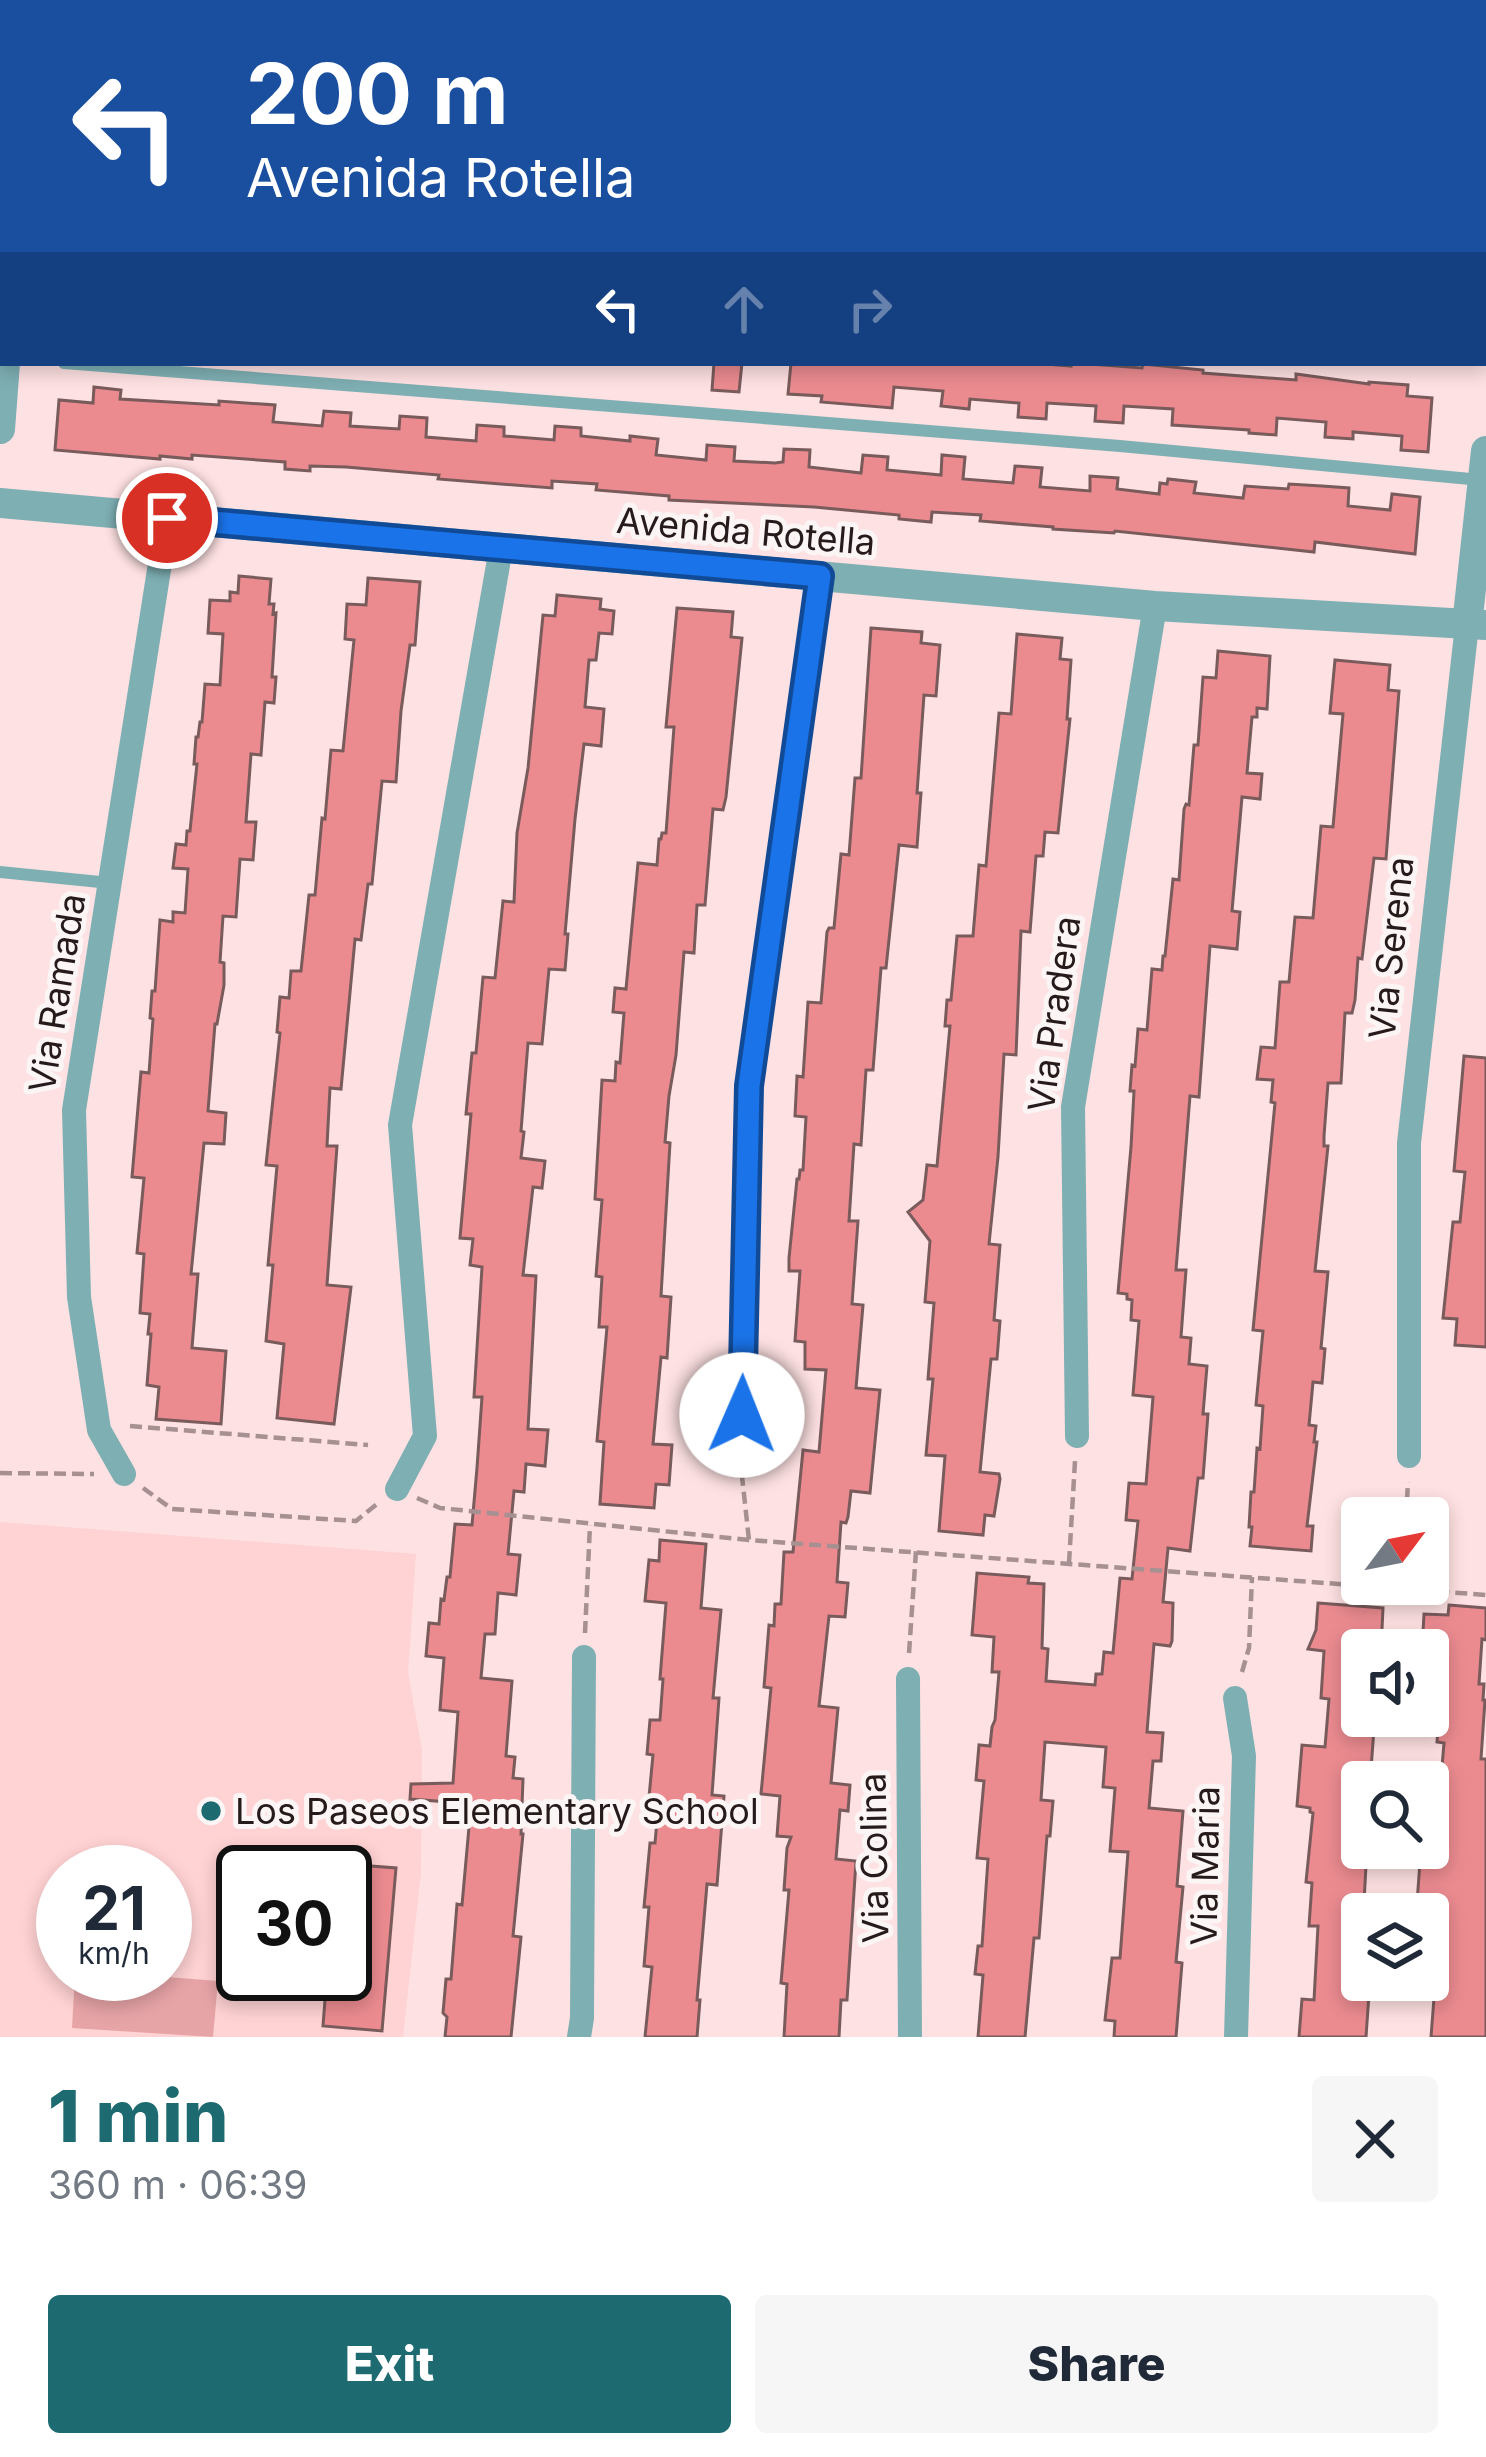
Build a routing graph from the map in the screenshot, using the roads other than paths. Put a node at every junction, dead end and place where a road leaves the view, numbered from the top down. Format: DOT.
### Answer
graph roads {
  1 [pos="5,366"];
  2 [pos="102,366"];
  3 [pos="0,429"];
  4 [pos="1484,465"];
  5 [pos="0,503"];
  6 [pos="167,518"];
  7 [pos="501,548"];
  8 [pos="820,576"];
  9 [pos="1155,606"];
  10 [pos="1476,625"];
  11 [pos="0,872"];
  12 [pos="110,884"];
  13 [pos="742,1415"];
  14 [pos="1077,1436"];
  15 [pos="1409,1456"];
  16 [pos="124,1474"];
  17 [pos="397,1489"];
  18 [pos="584,1658"];
  19 [pos="908,1679"];
  20 [pos="1235,1698"];
  21 [pos="579,2037"];
  22 [pos="910,2037"];
  23 [pos="1236,2037"];
  1 -- 3 [label="street"];
  2 -- 4 [label="lane"];
  4 -- 10 [label="street, Via Serena"];
  5 -- 6 [label="street, Avenida Rotella"];
  6 -- 7 [label="street, Avenida Rotella"];
  6 -- 12 [label="street, Via Ramada"];
  7 -- 8 [label="street, Avenida Rotella"];
  7 -- 17 [label="street"];
  8 -- 9 [label="street, Avenida Rotella"];
  8 -- 13 [label="street"];
  9 -- 10 [label="street, Avenida Rotella"];
  9 -- 14 [label="street, Via Pradera"];
  10 -- 15 [label="street, Via Serena"];
  11 -- 12 [label="lane"];
  12 -- 16 [label="street, Via Ramada"];
  18 -- 21 [label="street"];
  19 -- 22 [label="street, Via Colina"];
  20 -- 23 [label="street, Via Maria"];
}
